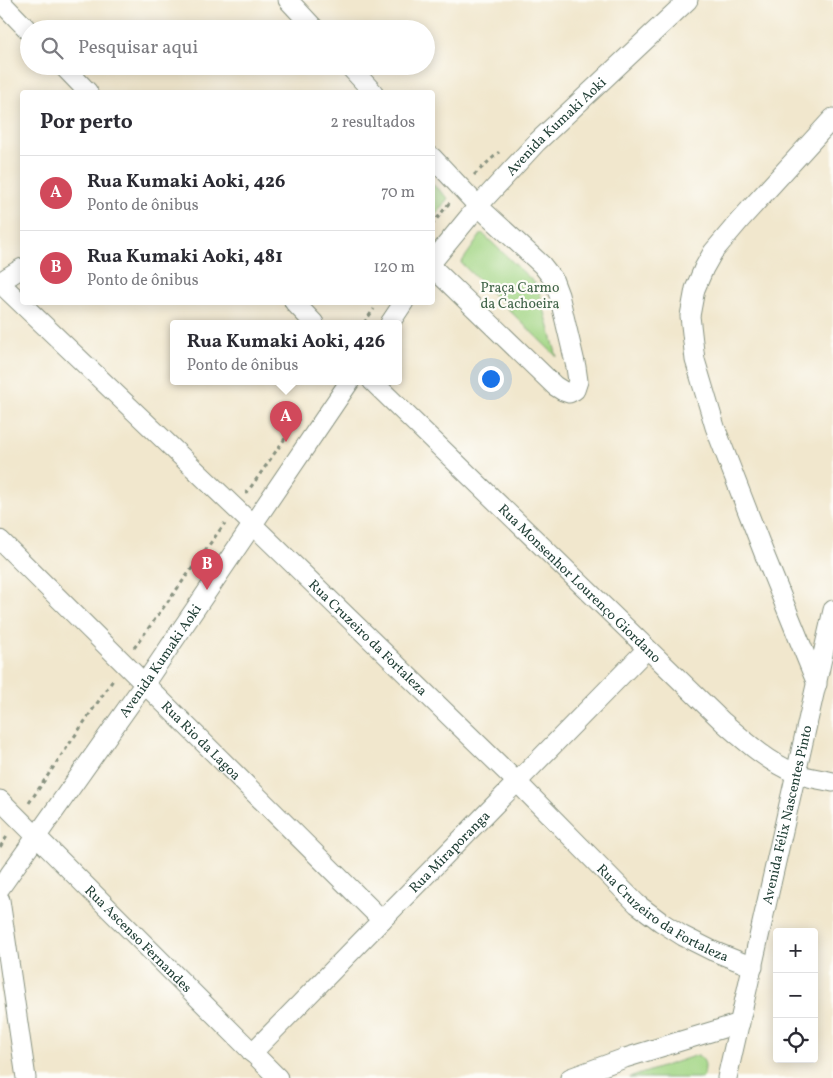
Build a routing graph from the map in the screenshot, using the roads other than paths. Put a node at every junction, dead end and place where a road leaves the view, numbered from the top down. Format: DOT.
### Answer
graph roads {
  1 [pos="288,0"];
  2 [pos="688,0"];
  3 [pos="0,1"];
  4 [pos="306,20"];
  5 [pos="20,22"];
  6 [pos="72,75"];
  7 [pos="357,75"];
  8 [pos="86,90"];
  9 [pos="371,90"];
  10 [pos="833,118"];
  11 [pos="435,160"];
  12 [pos="478,206"];
  13 [pos="435,258"];
  14 [pos="20,269"];
  15 [pos="435,270"];
  16 [pos="0,283"];
  17 [pos="20,302"];
  18 [pos="23,305"];
  19 [pos="297,305"];
  20 [pos="402,305"];
  21 [pos="311,320"];
  22 [pos="392,320"];
  23 [pos="347,385"];
  24 [pos="376,385"];
  25 [pos="253,525"];
  26 [pos="0,540"];
  27 [pos="833,610"];
  28 [pos="648,649"];
  29 [pos="145,683"];
  30 [pos="817,684"];
  31 [pos="796,774"];
  32 [pos="518,782"];
  33 [pos="833,782"];
  34 [pos="0,800"];
  35 [pos="36,837"];
  36 [pos="0,888"];
  37 [pos="0,900"];
  38 [pos="382,920"];
  39 [pos="752,967"];
  40 [pos="740,1022"];
  41 [pos="252,1053"];
  42 [pos="26,1078"];
  43 [pos="278,1078"];
  44 [pos="570,1078"];
  45 [pos="728,1078"];
  1 -- 4 [label="street"];
  2 -- 12 [label="street, Avenida Kumaki Aoki"];
  3 -- 5 [label="street"];
  6 -- 8 [label="street"];
  7 -- 9 [label="street"];
  10 -- 30 [label="street"];
  11 -- 12 [label="street"];
  12 -- 13 [label="street, Avenida Kumaki Aoki"];
  12 -- 15 [label="street"];
  14 -- 16 [label="street"];
  16 -- 17 [label="street, Rua Cruzeiro da Fortaleza"];
  18 -- 25 [label="street, Rua Cruzeiro da Fortaleza"];
  19 -- 21 [label="street"];
  20 -- 22 [label="street"];
  23 -- 25 [label="street, Avenida Kumaki Aoki"];
  24 -- 28 [label="street, Rua Monsenhor Lourenço Giordano"];
  25 -- 29 [label="street, Avenida Kumaki Aoki"];
  25 -- 32 [label="street, Rua Cruzeiro da Fortaleza"];
  26 -- 29 [label="street, Rua Rio da Lagoa"];
  27 -- 30 [label="street, Avenida Félix Nascentes Pinto"];
  28 -- 31 [label="street, Rua Monsenhor Lourenço Giordano"];
  28 -- 32 [label="street, Rua Miraporanga"];
  29 -- 35 [label="street, Avenida Kumaki Aoki"];
  29 -- 38 [label="street, Rua Rio da Lagoa"];
  30 -- 31 [label="street, Avenida Félix Nascentes Pinto"];
  31 -- 33 [label="street, Rua Monsenhor Lourenço Giordano"];
  31 -- 39 [label="street, Avenida Félix Nascentes Pinto"];
  32 -- 38 [label="street, Rua Miraporanga"];
  32 -- 39 [label="street, Rua Cruzeiro da Fortaleza"];
  34 -- 35 [label="street, Rua Ascenso Fernandes"];
  35 -- 36 [label="street, Avenida Kumaki Aoki"];
  35 -- 41 [label="street, Rua Ascenso Fernandes"];
  37 -- 42 [label="street"];
  38 -- 41 [label="street, Rua Miraporanga"];
  39 -- 40 [label="street, Avenida Félix Nascentes Pinto"];
  40 -- 44 [label="street"];
  40 -- 45 [label="street, Avenida Félix Nascentes Pinto"];
  41 -- 43 [label="street, Rua Ascenso Fernandes"];
}
